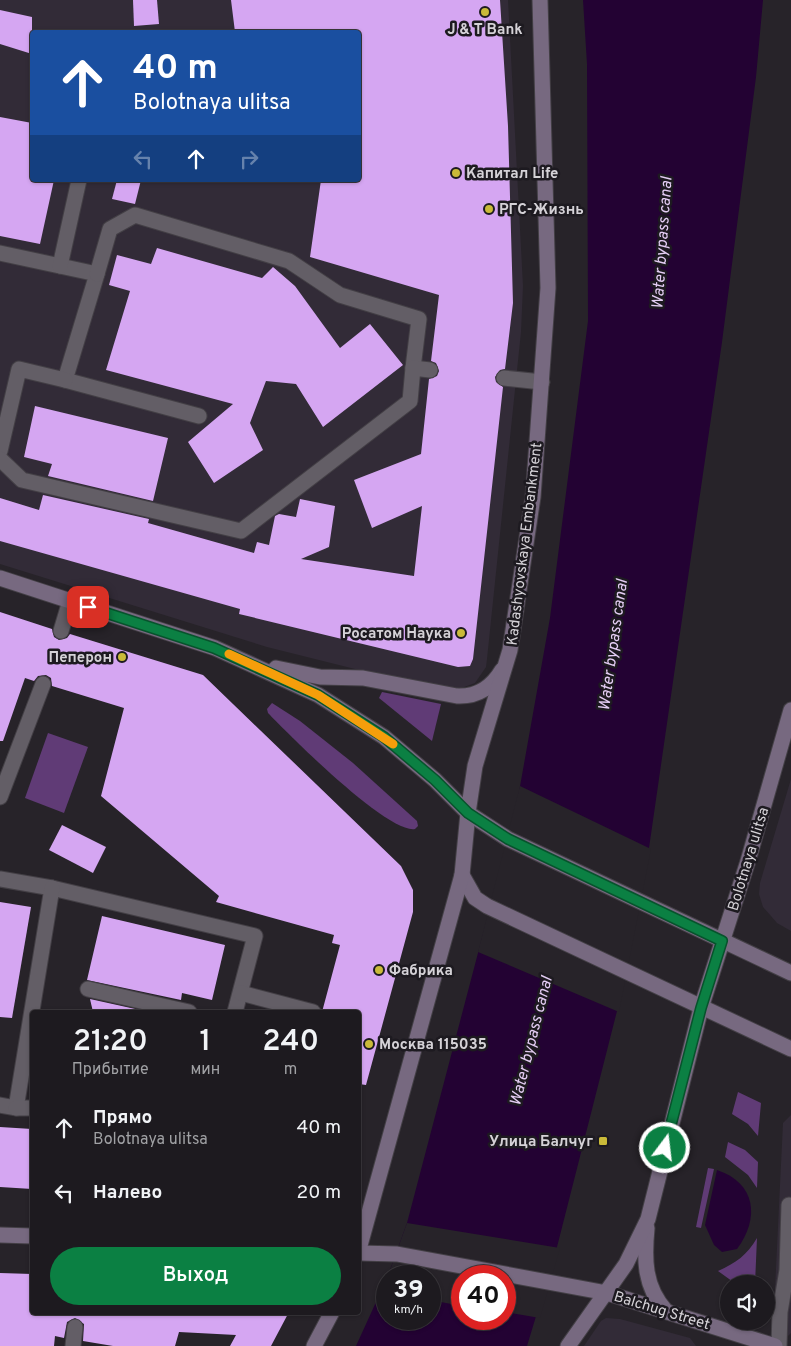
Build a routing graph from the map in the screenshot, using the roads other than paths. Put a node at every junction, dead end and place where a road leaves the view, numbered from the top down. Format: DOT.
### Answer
graph roads {
  1 [pos="540,0"];
  2 [pos="79,182"];
  3 [pos="0,253"];
  4 [pos="60,266"];
  5 [pos="97,274"];
  6 [pos="413,368"];
  7 [pos="430,370"];
  8 [pos="504,378"];
  9 [pos="64,380"];
  10 [pos="542,382"];
  11 [pos="199,416"];
  12 [pos="0,451"];
  13 [pos="0,459"];
  14 [pos="0,578"];
  15 [pos="70,601"];
  16 [pos="61,631"];
  17 [pos="510,650"];
  18 [pos="243,660"];
  19 [pos="43,684"];
  20 [pos="791,710"];
  21 [pos="2,788"];
  22 [pos="468,813"];
  23 [pos="462,875"];
  24 [pos="0,879"];
  25 [pos="52,888"];
  26 [pos="722,941"];
  27 [pos="791,972"];
  28 [pos="88,989"];
  29 [pos="241,993"];
  30 [pos="701,1008"];
  31 [pos="32,1010"];
  32 [pos="180,1010"];
  33 [pos="236,1010"];
  34 [pos="301,1010"];
  35 [pos="30,1022"];
  36 [pos="791,1049"];
  37 [pos="0,1105"];
  38 [pos="16,1108"];
  39 [pos="30,1108"];
  40 [pos="789,1205"];
  41 [pos="648,1219"];
  42 [pos="0,1235"];
  43 [pos="30,1236"];
  44 [pos="361,1244"];
  45 [pos="361,1251"];
  46 [pos="607,1293"];
  47 [pos="666,1311"];
  48 [pos="330,1315"];
  49 [pos="75,1327"];
  50 [pos="73,1346"];
  51 [pos="314,1346"];
  52 [pos="568,1346"];
  53 [pos="775,1346"];
  54 [pos="779,1346"];
  1 -- 10 [label="street, Kadashyovskaya Embankment"];
  2 -- 4 [label="lane"];
  3 -- 4 [label="lane"];
  4 -- 5 [label="lane"];
  5 -- 6 [label="lane"];
  5 -- 9 [label="lane"];
  6 -- 7 [label="lane"];
  6 -- 13 [label="lane"];
  8 -- 10 [label="lane"];
  9 -- 11 [label="lane"];
  9 -- 12 [label="lane"];
  10 -- 17 [label="street, Kadashyovskaya Embankment"];
  14 -- 15 [label="street"];
  15 -- 16 [label="lane"];
  15 -- 18 [label="street"];
  17 -- 18 [label="street"];
  17 -- 22 [label="street, Kadashyovskaya Embankment"];
  18 -- 22 [label="street"];
  19 -- 21 [label="lane"];
  20 -- 26 [label="street, Bolotnaya ulitsa"];
  22 -- 23 [label="street, Kadashyovskaya Embankment"];
  22 -- 26 [label="street"];
  23 -- 30 [label="street"];
  23 -- 44 [label="street, Kadashyovskaya Embankment"];
  24 -- 25 [label="lane"];
  25 -- 29 [label="lane"];
  25 -- 31 [label="lane"];
  26 -- 27 [label="street"];
  26 -- 30 [label="street, Bolotnaya ulitsa"];
  28 -- 32 [label="lane"];
  29 -- 33 [label="lane"];
  29 -- 34 [label="lane"];
  30 -- 36 [label="street"];
  30 -- 41 [label="street, Bolotnaya ulitsa"];
  35 -- 38 [label="lane"];
  37 -- 38 [label="lane"];
  38 -- 39 [label="lane"];
  40 -- 54 [label="lane"];
  41 -- 46 [label="street"];
  41 -- 47 [label="street"];
  42 -- 43 [label="street"];
  45 -- 46 [label="street, Balchug Street"];
  46 -- 47 [label="street, Balchug Street"];
  46 -- 52 [label="street"];
  47 -- 53 [label="street, Balchug Street"];
  48 -- 51 [label="street"];
  49 -- 50 [label="lane"];
}
